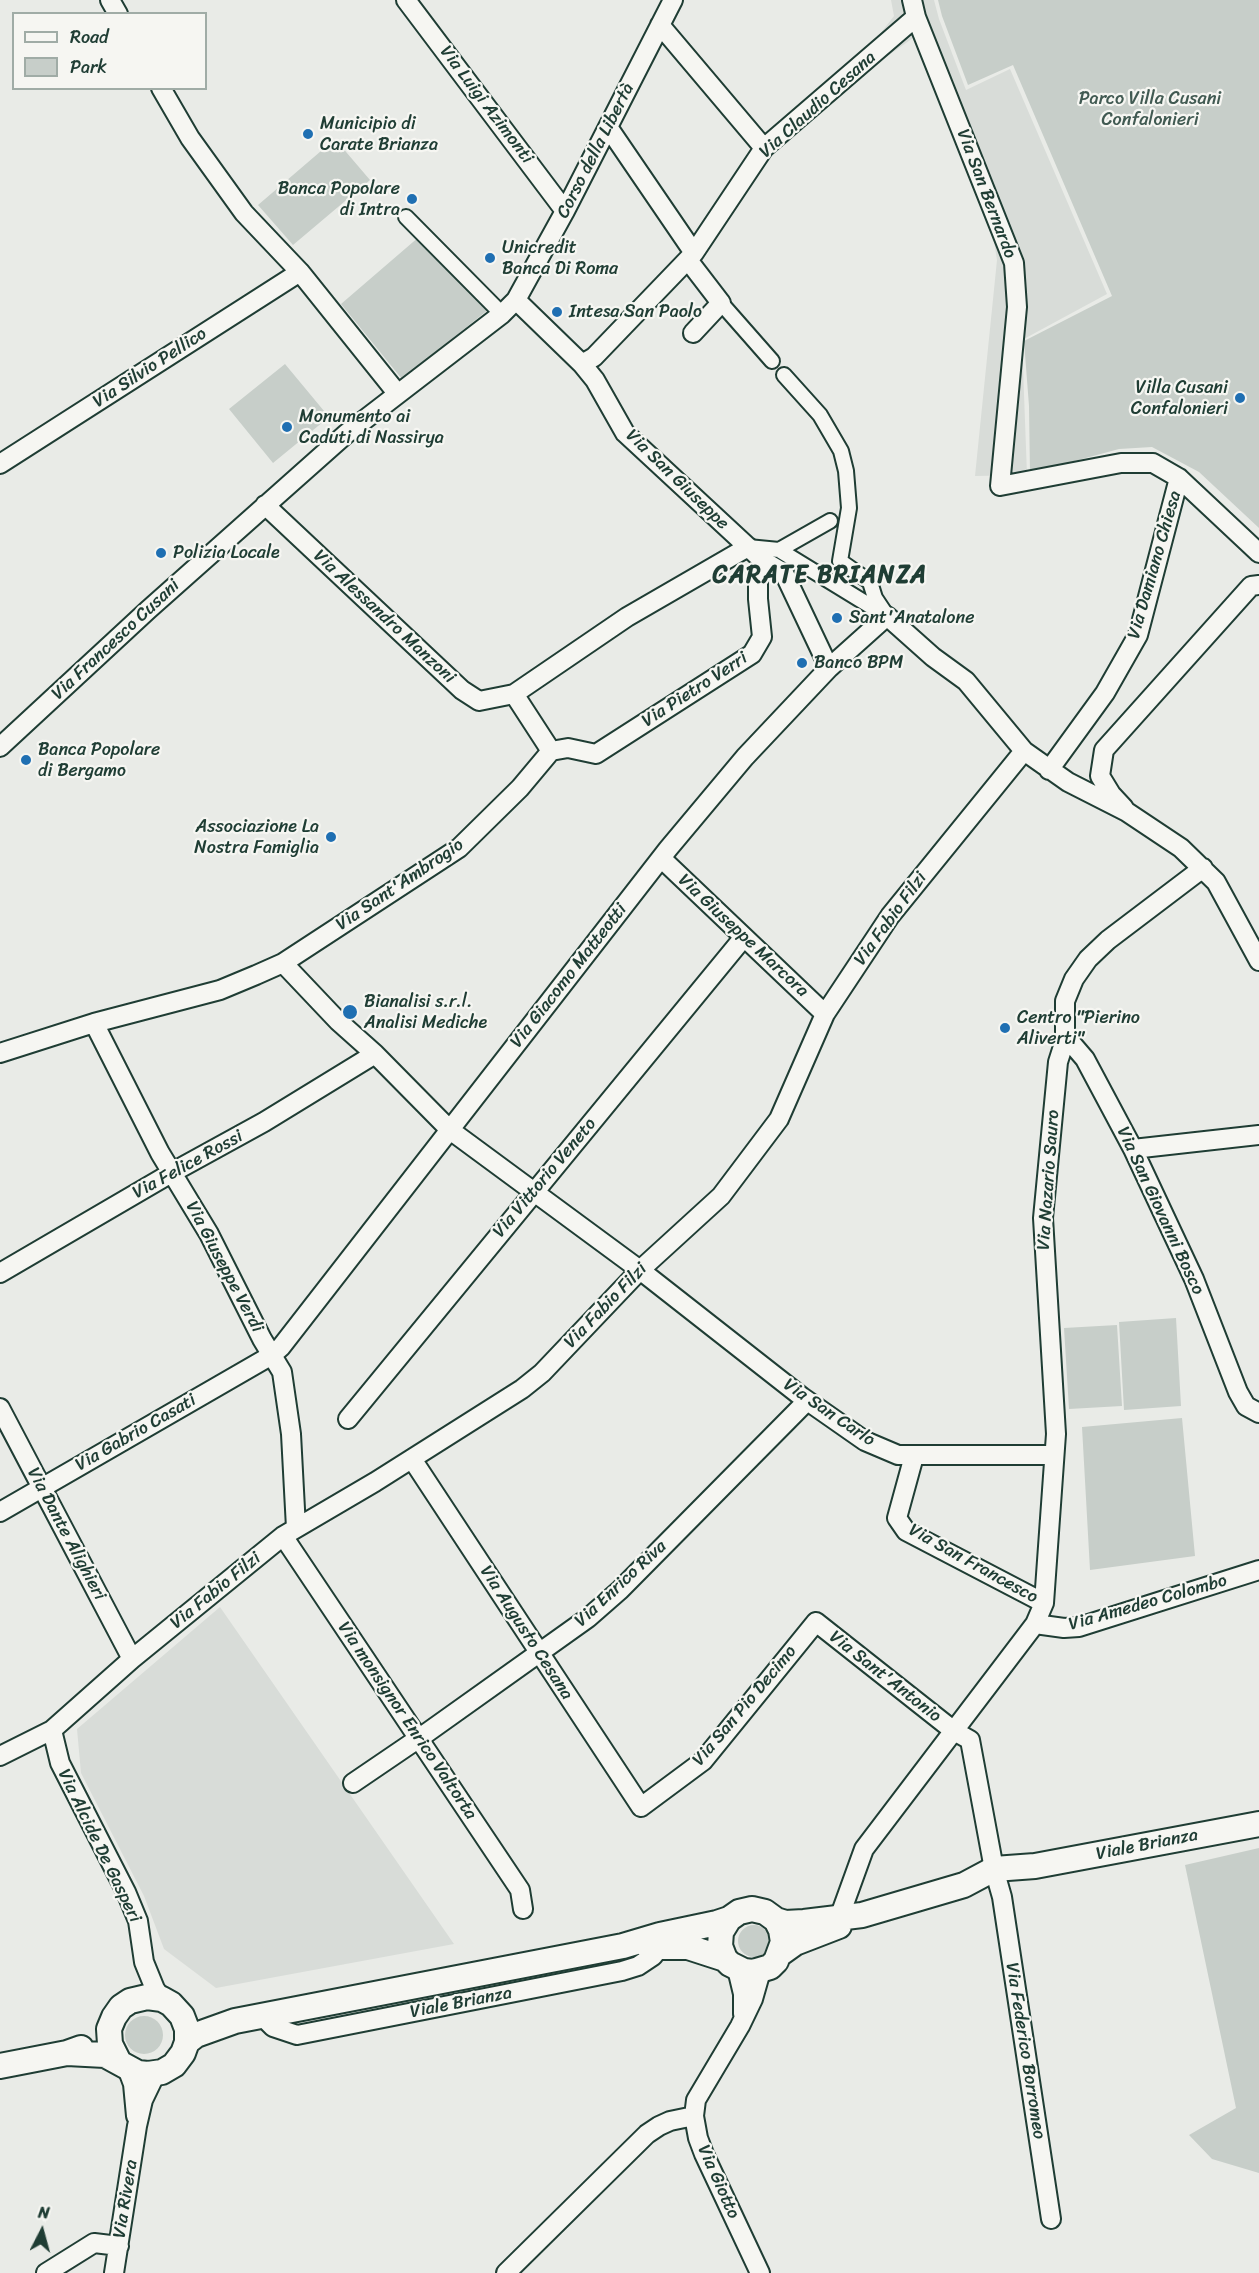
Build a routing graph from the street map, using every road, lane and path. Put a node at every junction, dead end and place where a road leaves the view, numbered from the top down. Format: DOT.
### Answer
graph roads {
  1 [pos="406,0"];
  2 [pos="673,0"];
  3 [pos="914,9"];
  4 [pos="660,25"];
  5 [pos="162,90"];
  6 [pos="608,127"];
  7 [pos="764,148"];
  8 [pos="566,211"];
  9 [pos="406,218"];
  10 [pos="691,257"];
  11 [pos="300,272"];
  12 [pos="516,300"];
  13 [pos="721,303"];
  14 [pos="502,314"];
  15 [pos="693,333"];
  16 [pos="772,361"];
  17 [pos="582,364"];
  18 [pos="784,375"];
  19 [pos="397,393"];
  20 [pos="0,464"];
  21 [pos="1179,478"];
  22 [pos="265,505"];
  23 [pos="830,521"];
  24 [pos="748,548"];
  25 [pos="779,550"];
  26 [pos="1259,553"];
  27 [pos="762,560"];
  28 [pos="1259,585"];
  29 [pos="886,616"];
  30 [pos="829,668"];
  31 [pos="514,694"];
  32 [pos="0,747"];
  33 [pos="1024,751"];
  34 [pos="551,752"];
  35 [pos="1049,770"];
  36 [pos="1100,776"];
  37 [pos="1068,782"];
  38 [pos="1127,812"];
  39 [pos="661,858"];
  40 [pos="1203,868"];
  41 [pos="744,937"];
  42 [pos="1259,961"];
  43 [pos="283,963"];
  44 [pos="825,1014"];
  45 [pos="94,1023"];
  46 [pos="1065,1040"];
  47 [pos="0,1053"];
  48 [pos="375,1054"];
  49 [pos="450,1130"];
  50 [pos="1259,1135"];
  51 [pos="1133,1149"];
  52 [pos="173,1172"];
  53 [pos="533,1192"];
  54 [pos="640,1270"];
  55 [pos="0,1274"];
  56 [pos="272,1355"];
  57 [pos="807,1401"];
  58 [pos="0,1408"];
  59 [pos="1259,1413"];
  60 [pos="348,1419"];
  61 [pos="1054,1455"];
  62 [pos="914,1456"];
  63 [pos="411,1459"];
  64 [pos="42,1488"];
  65 [pos="0,1512"];
  66 [pos="290,1532"];
  67 [pos="1259,1570"];
  68 [pos="1044,1603"];
  69 [pos="816,1622"];
  70 [pos="1035,1624"];
  71 [pos="538,1653"];
  72 [pos="132,1659"];
  73 [pos="52,1730"];
  74 [pos="954,1731"];
  75 [pos="418,1739"];
  76 [pos="0,1756"];
  77 [pos="353,1783"];
  78 [pos="641,1807"];
  79 [pos="1259,1824"];
  80 [pos="996,1876"];
  81 [pos="523,1909"];
  82 [pos="851,1916"];
  83 [pos="729,1919"];
  84 [pos="776,1920"];
  85 [pos="623,1946"];
  86 [pos="660,1947"];
  87 [pos="781,1953"];
  88 [pos="144,1962"];
  89 [pos="731,1964"];
  90 [pos="761,1971"];
  91 [pos="162,1999"];
  92 [pos="130,2001"];
  93 [pos="261,2015"];
  94 [pos="182,2016"];
  95 [pos="235,2021"];
  96 [pos="740,2026"];
  97 [pos="110,2029"];
  98 [pos="187,2042"];
  99 [pos="67,2053"];
  100 [pos="122,2064"];
  101 [pos="0,2066"];
  102 [pos="156,2073"];
  103 [pos="694,2116"];
  104 [pos="137,2126"];
  105 [pos="1051,2219"];
  106 [pos="119,2246"];
  107 [pos="46,2273"];
  108 [pos="114,2273"];
  109 [pos="506,2273"];
  110 [pos="760,2273"];
  1 -- 8 [label="street, Via Luigi Azimonti"];
  2 -- 4 [label="street, Corso della Libertà"];
  3 -- 7 [label="street, Via Claudio Cesana"];
  3 -- 21 [label="street, Via San Bernardo"];
  4 -- 6 [label="street, Corso della Libertà"];
  4 -- 7 [label="street"];
  5 -- 11 [label="street"];
  6 -- 8 [label="street, Corso della Libertà"];
  6 -- 10 [label="street"];
  7 -- 10 [label="street, Via Claudio Cesana"];
  8 -- 12 [label="street, Corso della Libertà"];
  9 -- 14 [label="street"];
  10 -- 13 [label="street"];
  10 -- 17 [label="street, Via Claudio Cesana"];
  11 -- 19 [label="street"];
  11 -- 20 [label="street, Via Silvio Pellico"];
  12 -- 14 [label="street, Corso della Libertà"];
  12 -- 17 [label="street, Via San Giuseppe"];
  13 -- 15 [label="street"];
  13 -- 16 [label="street"];
  14 -- 19 [label="street, Via Francesco Cusani"];
  17 -- 24 [label="street, Via San Giuseppe"];
  18 -- 29 [label="street"];
  19 -- 22 [label="street, Via Francesco Cusani"];
  21 -- 26 [label="street"];
  21 -- 35 [label="street, Via Damiano Chiesa"];
  22 -- 31 [label="street, Via Alessandro Manzoni"];
  22 -- 32 [label="street, Via Francesco Cusani"];
  23 -- 25 [label="street"];
  24 -- 25 [label="street"];
  24 -- 27 [label="street, Via San Giuseppe"];
  24 -- 31 [label="street"];
  25 -- 29 [label="street"];
  27 -- 30 [label="street, Via San Giuseppe"];
  27 -- 34 [label="street, Via Pietro Verri"];
  28 -- 36 [label="street"];
  29 -- 30 [label="street, Via Giacomo Matteotti"];
  29 -- 33 [label="street"];
  30 -- 39 [label="street, Via Giacomo Matteotti"];
  31 -- 34 [label="street"];
  33 -- 35 [label="street"];
  33 -- 44 [label="street, Via Fabio Filzi"];
  34 -- 43 [label="street, Via Sant'Ambrogio"];
  35 -- 37 [label="street"];
  36 -- 37 [label="street"];
  36 -- 38 [label="street"];
  37 -- 38 [label="street"];
  38 -- 40 [label="street"];
  39 -- 41 [label="street, Via Giuseppe Marcora"];
  39 -- 49 [label="street, Via Giacomo Matteotti"];
  40 -- 42 [label="street"];
  40 -- 46 [label="street, Via Nazario Sauro"];
  41 -- 44 [label="street, Via Giuseppe Marcora"];
  41 -- 53 [label="street, Via Vittorio Veneto"];
  43 -- 45 [label="street, Via Sant'Ambrogio"];
  43 -- 48 [label="street, Via San Carlo"];
  44 -- 54 [label="street, Via Fabio Filzi"];
  45 -- 47 [label="street, Via Sant'Ambrogio"];
  45 -- 52 [label="street, Via Giuseppe Verdi"];
  46 -- 51 [label="street, Via San Giovanni Bosco"];
  46 -- 61 [label="street, Via Nazario Sauro"];
  48 -- 49 [label="street, Via San Carlo"];
  48 -- 52 [label="street, Via Felice Rossi"];
  49 -- 53 [label="street, Via San Carlo"];
  49 -- 56 [label="street, Via Giacomo Matteotti"];
  50 -- 51 [label="street"];
  51 -- 59 [label="street, Via San Giovanni Bosco"];
  52 -- 55 [label="street, Via Felice Rossi"];
  52 -- 56 [label="street, Via Giuseppe Verdi"];
  53 -- 54 [label="street, Via San Carlo"];
  53 -- 60 [label="street, Via Vittorio Veneto"];
  54 -- 57 [label="street, Via San Carlo"];
  54 -- 63 [label="street, Via Fabio Filzi"];
  56 -- 64 [label="street, Via Gabrio Casati"];
  56 -- 66 [label="street, Via Giuseppe Verdi"];
  57 -- 62 [label="street, Via San Carlo"];
  57 -- 71 [label="street, Via Enrico Riva"];
  58 -- 64 [label="street, Via Dante Alighieri"];
  61 -- 62 [label="street, Via San Carlo"];
  61 -- 68 [label="street, Via Nazario Sauro"];
  62 -- 68 [label="street, Via San Francesco"];
  63 -- 66 [label="street, Via Fabio Filzi"];
  63 -- 71 [label="street, Via Augusto Cesana"];
  64 -- 65 [label="street, Via Gabrio Casati"];
  64 -- 72 [label="street, Via Dante Alighieri"];
  66 -- 72 [label="street, Via Fabio Filzi"];
  66 -- 75 [label="street, Via monsignor Enrico Valtorta"];
  67 -- 70 [label="street, Via Amedeo Colombo"];
  68 -- 70 [label="street, Via Nazario Sauro"];
  69 -- 74 [label="street, Via Sant'Antonio"];
  69 -- 78 [label="street, Via San Pio Decimo"];
  70 -- 74 [label="street, Via Nazario Sauro"];
  71 -- 75 [label="street, Via Enrico Riva"];
  71 -- 78 [label="street, Via Augusto Cesana"];
  72 -- 73 [label="street, Via Fabio Filzi"];
  73 -- 76 [label="street, Via Fabio Filzi"];
  73 -- 88 [label="street, Via Alcide De Gasperi"];
  74 -- 80 [label="street, Via Federico Borromeo"];
  74 -- 82 [label="street"];
  75 -- 77 [label="street, Via Enrico Riva"];
  75 -- 81 [label="street, Via monsignor Enrico Valtorta"];
  79 -- 80 [label="main road, Viale Brianza"];
  80 -- 82 [label="main road, Viale Brianza"];
  80 -- 105 [label="street, Via Federico Borromeo"];
  82 -- 84 [label="main road, Viale Brianza"];
  82 -- 87 [label="main road, Viale Brianza"];
  83 -- 84 [label="main road, Viale Brianza"];
  83 -- 85 [label="main road, Viale Brianza"];
  83 -- 89 [label="main road"];
  84 -- 87 [label="main road"];
  85 -- 86 [label="main road, Viale Brianza"];
  85 -- 93 [label="main road, Viale Brianza"];
  86 -- 89 [label="main road, Viale Brianza"];
  86 -- 93 [label="street, Viale Brianza"];
  87 -- 90 [label="main road, Viale Brianza"];
  88 -- 91 [label="street, Via Alcide De Gasperi"];
  88 -- 92 [label="street, Via Alcide De Gasperi"];
  89 -- 90 [label="main road, Viale Brianza"];
  89 -- 96 [label="street"];
  90 -- 96 [label="street"];
  91 -- 92 [label="main road"];
  91 -- 94 [label="main road"];
  92 -- 97 [label="main road"];
  93 -- 95 [label="main road, Viale Brianza"];
  94 -- 95 [label="main road, Viale Brianza"];
  94 -- 98 [label="main road"];
  95 -- 98 [label="main road, Viale Brianza"];
  96 -- 103 [label="street"];
  97 -- 99 [label="main road"];
  97 -- 100 [label="main road"];
  98 -- 102 [label="main road"];
  99 -- 100 [label="main road"];
  99 -- 101 [label="main road"];
  100 -- 102 [label="main road"];
  100 -- 104 [label="street, Via Rivera"];
  102 -- 104 [label="street, Via Rivera"];
  103 -- 109 [label="street"];
  103 -- 110 [label="street, Via Giotto"];
  104 -- 106 [label="street, Via Rivera"];
  106 -- 107 [label="street"];
  106 -- 108 [label="street, Via Rivera"];
}
